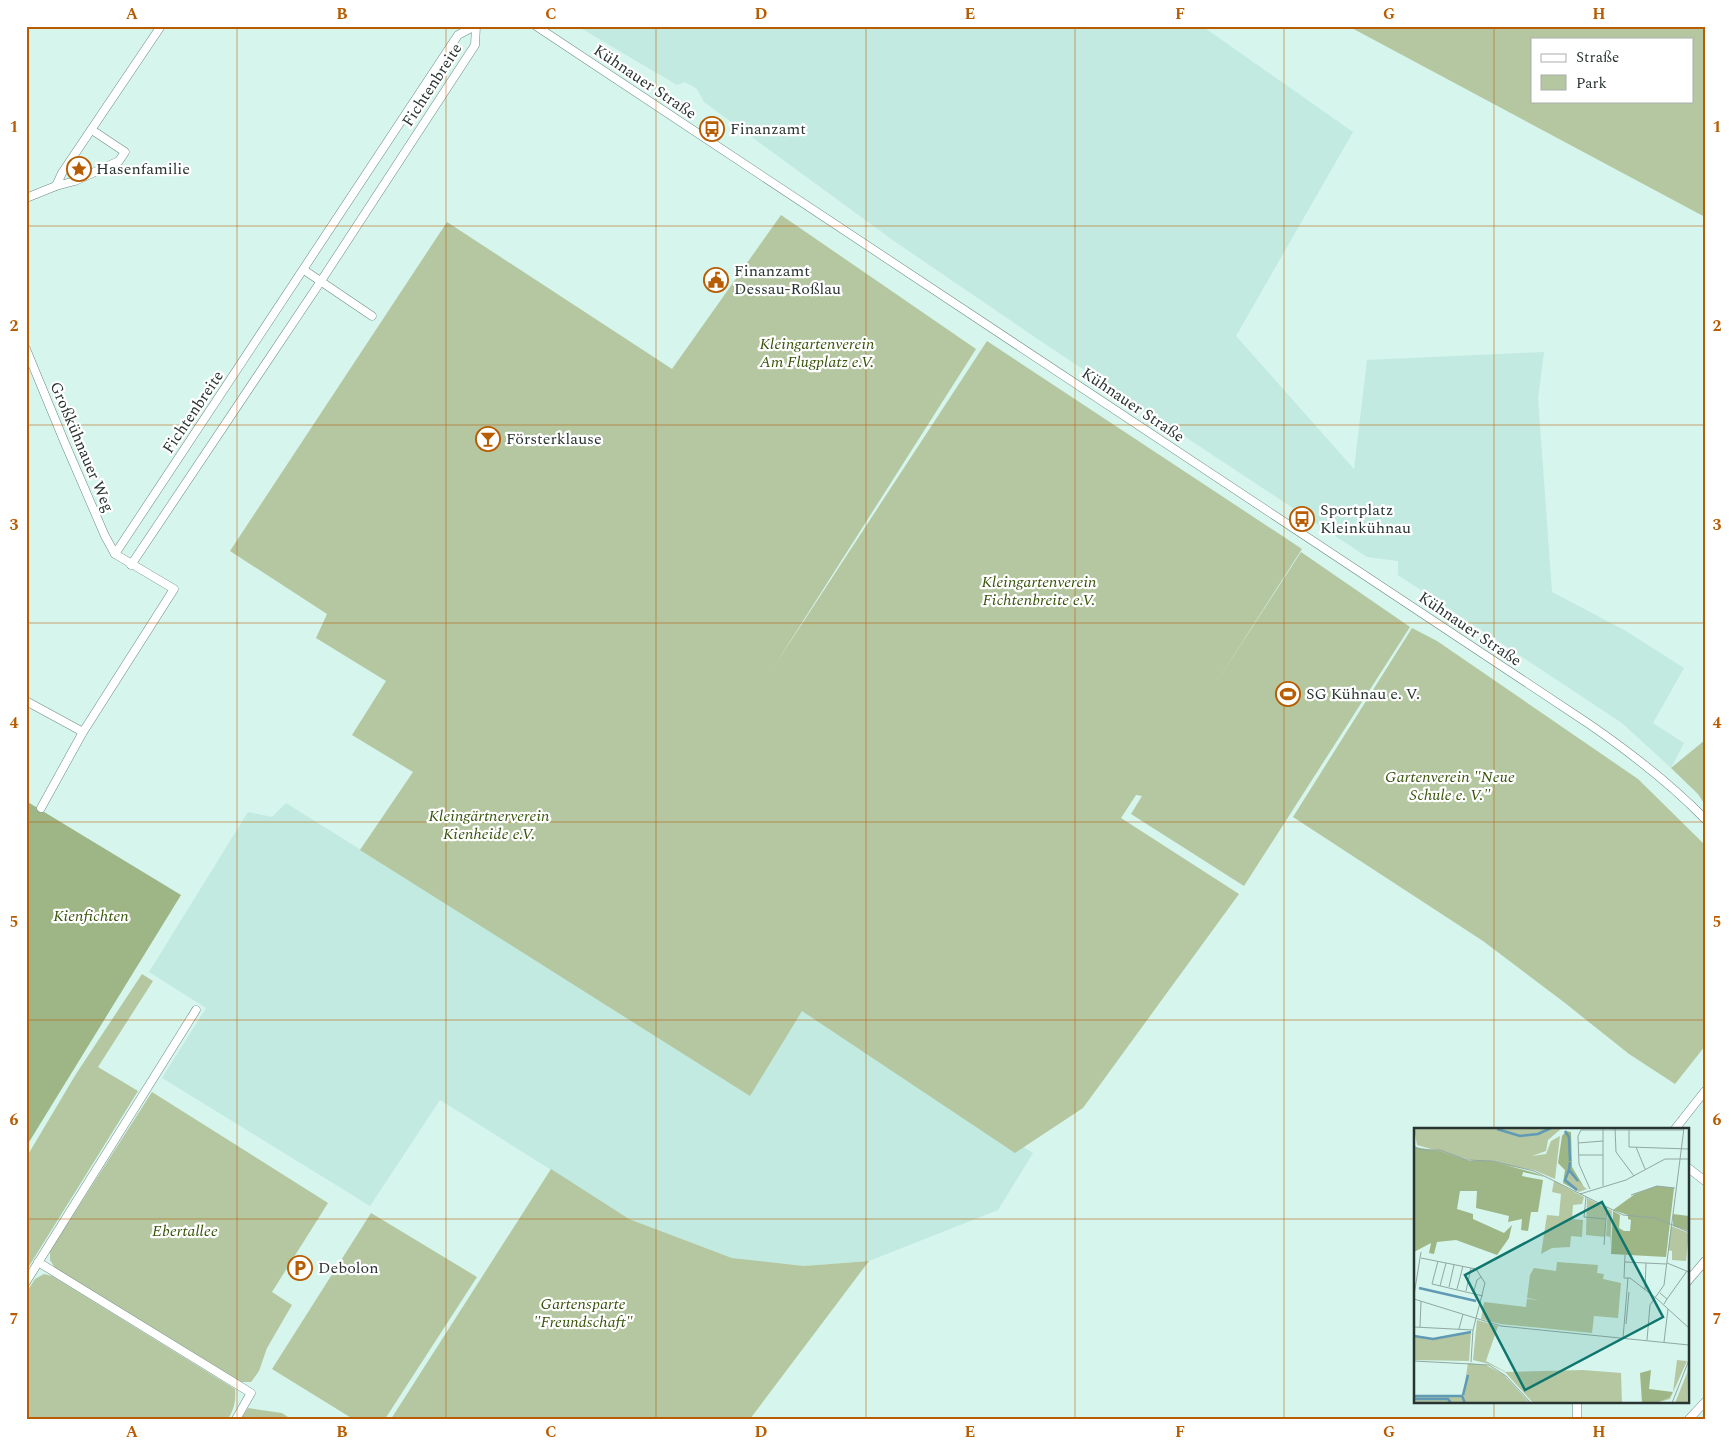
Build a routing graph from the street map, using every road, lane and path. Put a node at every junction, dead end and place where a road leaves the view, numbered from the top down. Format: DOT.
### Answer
graph roads {
  1 [pos="160,26"];
  2 [pos="476,26"];
  3 [pos="536,26"];
  4 [pos="92,130"];
  5 [pos="56,186"];
  6 [pos="26,198"];
  7 [pos="304,270"];
  8 [pos="320,281"];
  9 [pos="372,316"];
  10 [pos="26,349"];
  11 [pos="31,358"];
  12 [pos="26,366"];
  13 [pos="115,554"];
  14 [pos="131,565"];
  15 [pos="26,701"];
  16 [pos="83,732"];
  17 [pos="41,808"];
  18 [pos="1705,819"];
  19 [pos="196,1010"];
  20 [pos="1705,1092"];
  21 [pos="1676,1128"];
  22 [pos="1688,1168"];
  23 [pos="1705,1181"];
  24 [pos="1705,1261"];
  25 [pos="38,1262"];
  26 [pos="1688,1281"];
  27 [pos="26,1282"];
  28 [pos="1577,1402"];
  29 [pos="1705,1402"];
  30 [pos="236,1419"];
  31 [pos="1577,1419"];
  32 [pos="1689,1419"];
  1 -- 4 [label="street"];
  2 -- 7 [label="street, Fichtenbreite"];
  2 -- 8 [label="street, Fichtenbreite"];
  3 -- 18 [label="street, Kühnauer Straße"];
  4 -- 5 [label="street"];
  4 -- 5 [label="street"];
  5 -- 6 [label="street"];
  7 -- 8 [label="street"];
  7 -- 13 [label="street, Fichtenbreite"];
  8 -- 9 [label="street"];
  8 -- 14 [label="street, Fichtenbreite"];
  10 -- 11 [label="street, Großkühnauer Weg"];
  11 -- 12 [label="street"];
  11 -- 13 [label="street, Großkühnauer Weg"];
  13 -- 14 [label="street"];
  14 -- 16 [label="street"];
  15 -- 16 [label="street"];
  16 -- 17 [label="street"];
  19 -- 25 [label="street"];
  20 -- 21 [label="street"];
  22 -- 23 [label="street"];
  24 -- 26 [label="street"];
  25 -- 27 [label="street"];
  25 -- 30 [label="street"];
  28 -- 31 [label="street"];
  29 -- 32 [label="street"];
}
